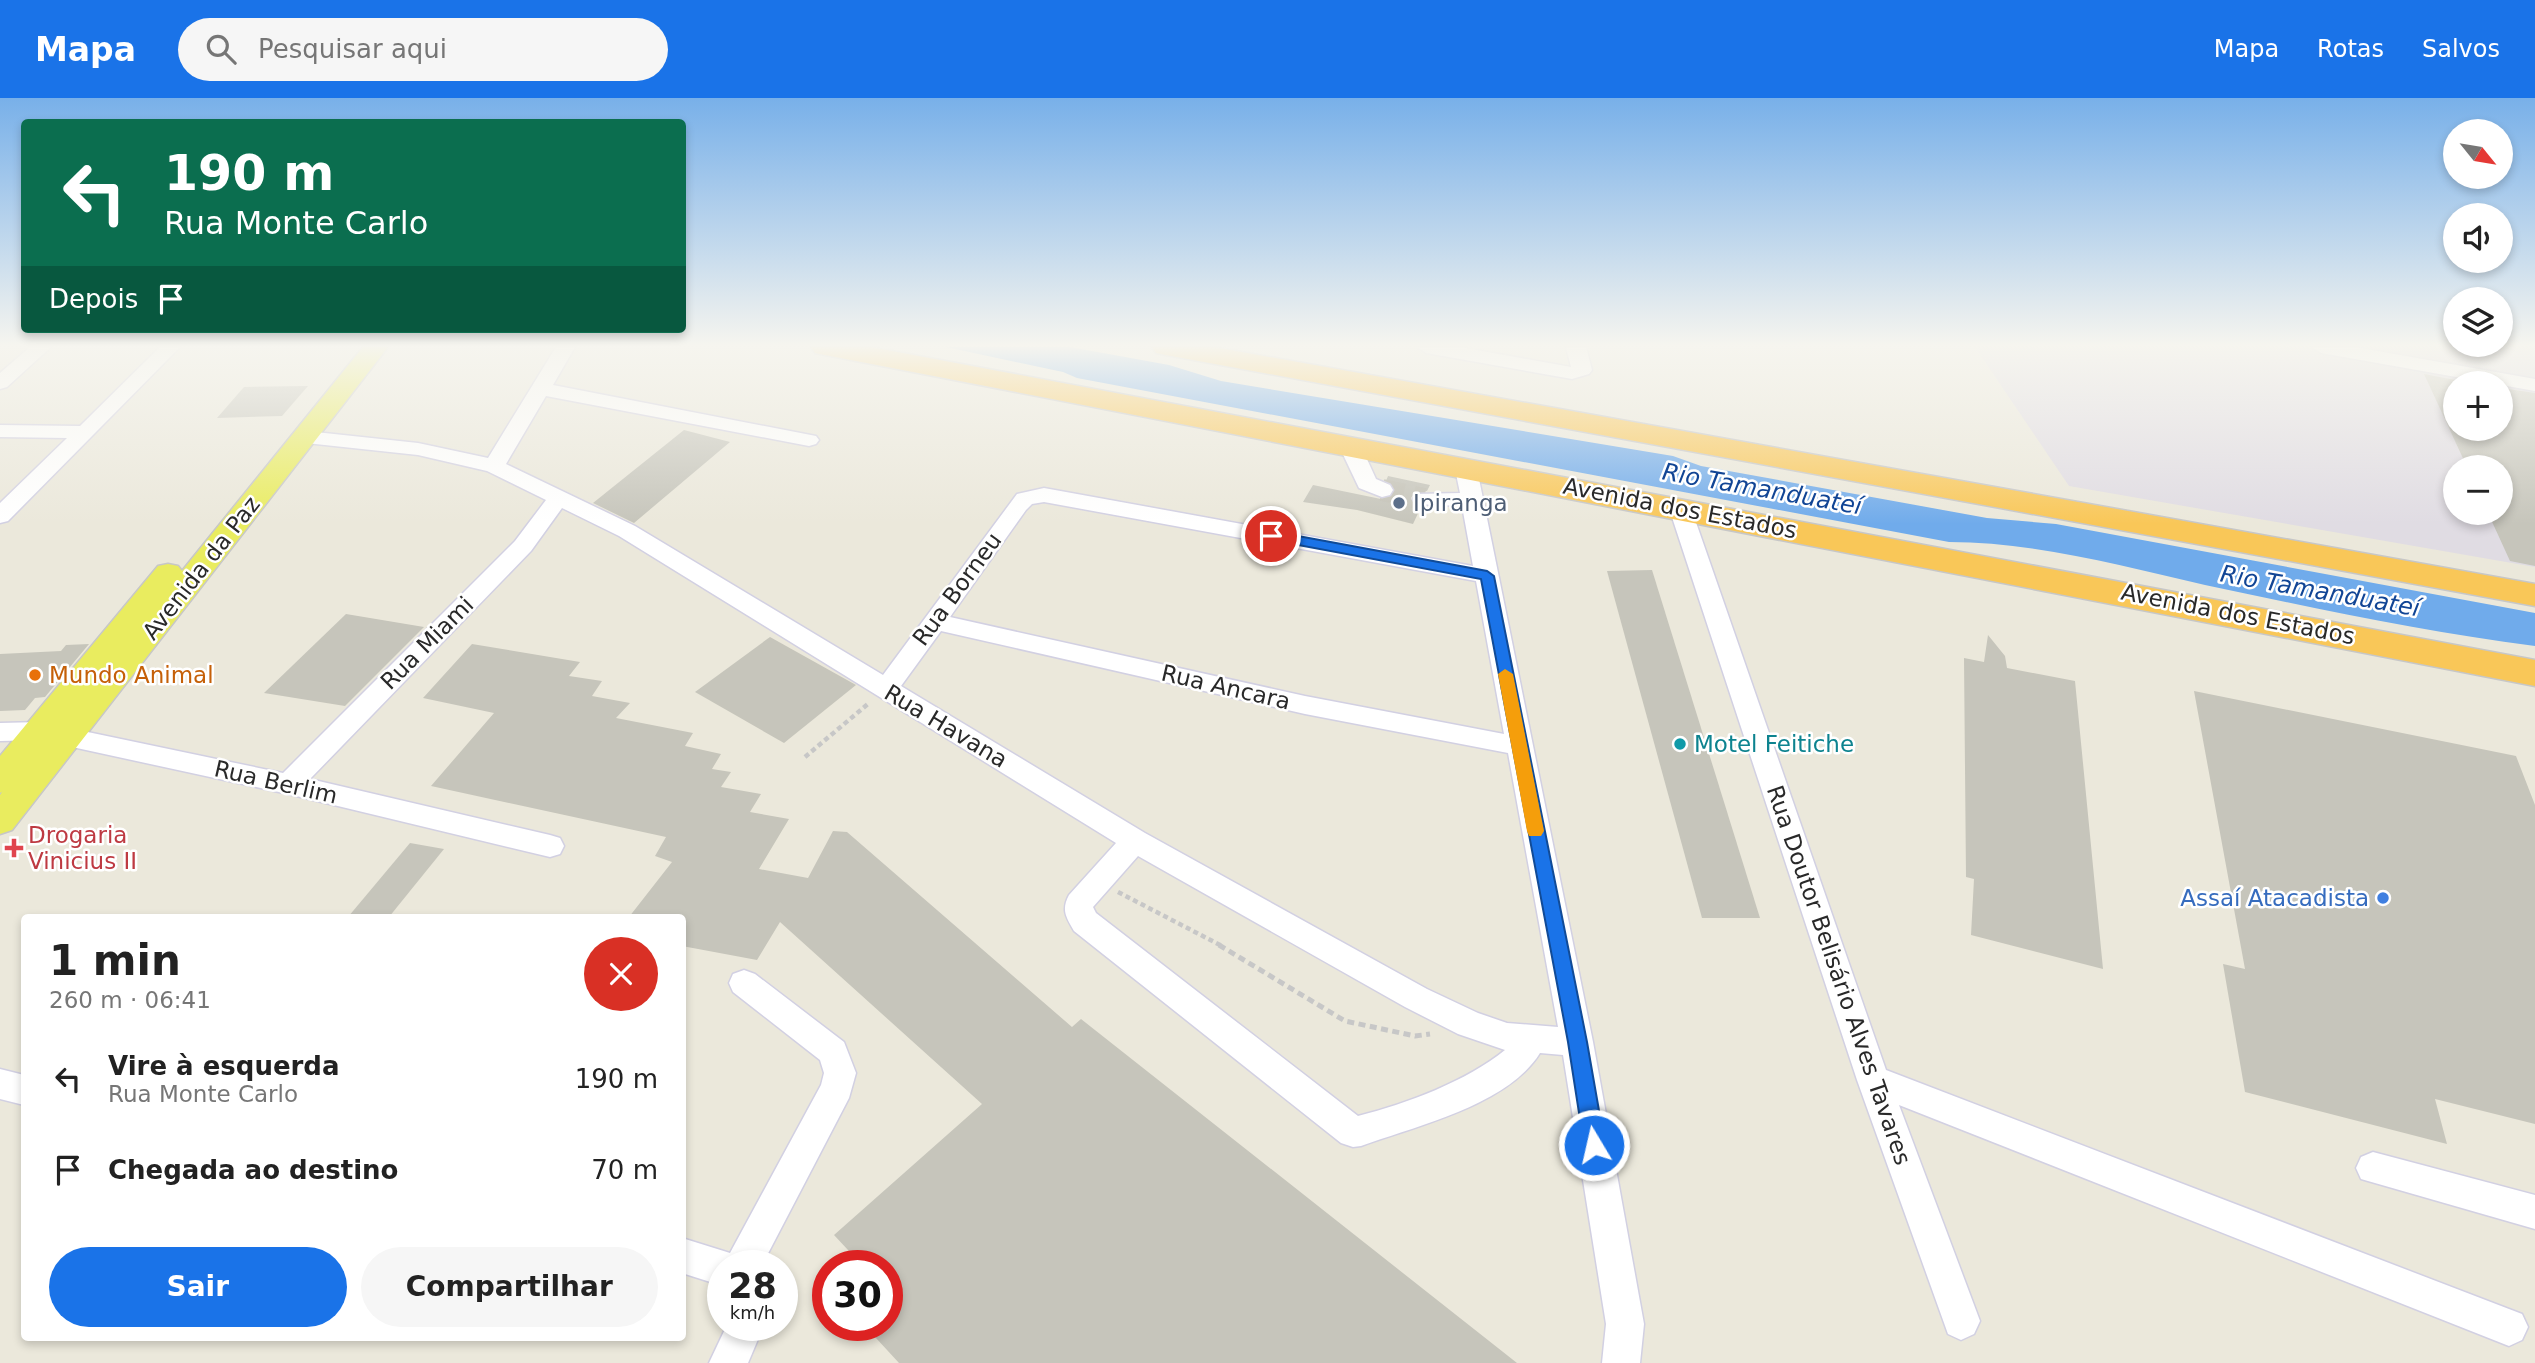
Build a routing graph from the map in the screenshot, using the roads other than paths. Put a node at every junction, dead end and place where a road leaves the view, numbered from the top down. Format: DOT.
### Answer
graph roads {
  1 [pos="111,406"];
  2 [pos="308,406"];
  3 [pos="330,406"];
  4 [pos="530,406"];
  5 [pos="634,406"];
  6 [pos="1138,406"];
  7 [pos="1492,406"];
  8 [pos="0,432"];
  9 [pos="85,432"];
  10 [pos="306,437"];
  11 [pos="809,440"];
  12 [pos="1350,446"];
  13 [pos="495,466"];
  14 [pos="1469,484"];
  15 [pos="1382,490"];
  16 [pos="559,496"];
  17 [pos="1424,499"];
  18 [pos="1680,508"];
  19 [pos="0,516"];
  20 [pos="1487,576"];
  21 [pos="2535,595"];
  22 [pos="934,621"];
  23 [pos="2535,673"];
  24 [pos="886,690"];
  25 [pos="0,732"];
  26 [pos="54,734"];
  27 [pos="1519,746"];
  28 [pos="0,780"];
  29 [pos="288,784"];
  30 [pos="0,820"];
  31 [pos="1135,841"];
  32 [pos="550,846"];
  33 [pos="744,983"];
  34 [pos="1532,1039"];
  35 [pos="1577,1042"];
  36 [pos="1873,1080"];
  37 [pos="0,1084"];
  38 [pos="21,1089"];
  39 [pos="2373,1168"];
  40 [pos="2535,1212"];
  41 [pos="751,1250"];
  42 [pos="686,1256"];
  43 [pos="707,1263"];
  44 [pos="1961,1321"];
  45 [pos="2509,1327"];
  46 [pos="739,1341"];
  47 [pos="729,1363"];
  48 [pos="1621,1363"];
  1 -- 9 [label="street"];
  2 -- 26 [label="main road, Avenida da Paz"];
  3 -- 10 [label="main road, Avenida da Paz"];
  4 -- 13 [label="street"];
  5 -- 11 [label="street"];
  6 -- 12 [label="highway, Avenida dos Estados"];
  7 -- 21 [label="highway"];
  8 -- 9 [label="street"];
  9 -- 19 [label="street"];
  10 -- 13 [label="street, Rua Havana"];
  10 -- 26 [label="main road, Avenida da Paz"];
  12 -- 14 [label="highway, Avenida dos Estados"];
  12 -- 15 [label="street"];
  13 -- 16 [label="street, Rua Havana"];
  14 -- 17 [label="street"];
  14 -- 18 [label="highway, Avenida dos Estados"];
  14 -- 20 [label="street"];
  16 -- 24 [label="street, Rua Havana"];
  16 -- 29 [label="street, Rua Miami"];
  18 -- 23 [label="highway, Avenida dos Estados"];
  18 -- 36 [label="street, Rua Doutor Belisário Alves Tavares"];
  20 -- 22 [label="street, Rua Borneu"];
  20 -- 27 [label="street"];
  22 -- 24 [label="street, Rua Borneu"];
  22 -- 27 [label="street, Rua Ancara"];
  24 -- 31 [label="street, Rua Havana"];
  25 -- 26 [label="street, Rua Berlim"];
  26 -- 28 [label="main road, Avenida da Paz"];
  26 -- 29 [label="street, Rua Berlim"];
  26 -- 30 [label="main road, Avenida da Paz"];
  27 -- 35 [label="street"];
  29 -- 32 [label="street, Rua Berlim"];
  31 -- 34 [label="street, Rua Havana"];
  31 -- 34 [label="street"];
  33 -- 41 [label="street"];
  34 -- 35 [label="street, Rua Havana"];
  35 -- 48 [label="street"];
  36 -- 44 [label="street, Rua Doutor Belisário Alves Tavares"];
  36 -- 45 [label="street"];
  37 -- 38 [label="street"];
  39 -- 40 [label="street"];
  42 -- 43 [label="street"];
  46 -- 47 [label="street"];
}
